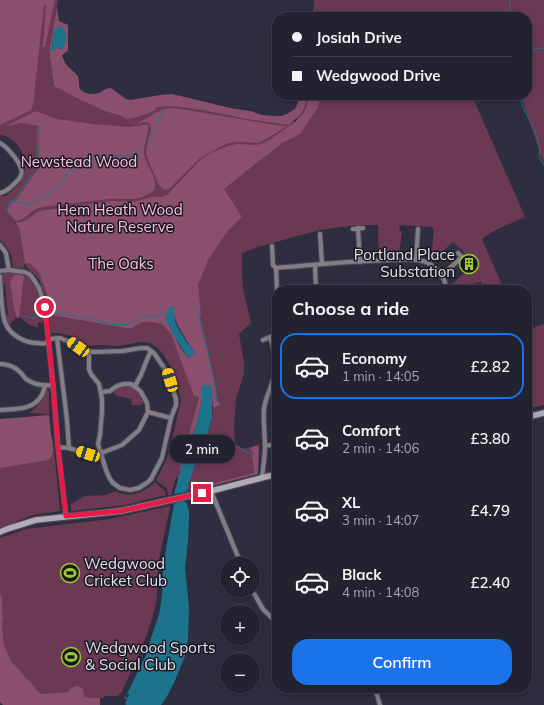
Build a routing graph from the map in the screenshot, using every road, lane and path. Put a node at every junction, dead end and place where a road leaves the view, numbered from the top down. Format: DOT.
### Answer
graph roads {
  1 [pos="0,143"];
  2 [pos="0,193"];
  3 [pos="358,228"];
  4 [pos="418,229"];
  5 [pos="320,234"];
  6 [pos="0,245"];
  7 [pos="272,246"];
  8 [pos="458,253"];
  9 [pos="416,260"];
  10 [pos="360,262"];
  11 [pos="322,264"];
  12 [pos="315,265"];
  13 [pos="276,268"];
  14 [pos="9,270"];
  15 [pos="0,271"];
  16 [pos="0,276"];
  17 [pos="441,276"];
  18 [pos="277,285"];
  19 [pos="316,285"];
  20 [pos="446,285"];
  21 [pos="270,337"];
  22 [pos="57,338"];
  23 [pos="263,340"];
  24 [pos="49,341"];
  25 [pos="272,343"];
  26 [pos="89,351"];
  27 [pos="152,351"];
  28 [pos="0,364"];
  29 [pos="272,381"];
  30 [pos="53,385"];
  31 [pos="45,386"];
  32 [pos="135,386"];
  33 [pos="101,392"];
  34 [pos="0,410"];
  35 [pos="148,412"];
  36 [pos="544,413"];
  37 [pos="532,416"];
  38 [pos="171,418"];
  39 [pos="272,445"];
  40 [pos="265,446"];
  41 [pos="58,448"];
  42 [pos="69,448"];
  43 [pos="100,453"];
  44 [pos="272,475"];
  45 [pos="262,478"];
  46 [pos="211,491"];
  47 [pos="66,516"];
  48 [pos="0,532"];
  49 [pos="238,557"];
  50 [pos="256,597"];
  51 [pos="272,618"];
  52 [pos="376,693"];
  53 [pos="380,705"];
  1 -- 2 [label="street"];
  3 -- 10 [label="street"];
  4 -- 9 [label="street"];
  5 -- 11 [label="street"];
  6 -- 14 [label="street"];
  7 -- 13 [label="street"];
  8 -- 17 [label="street"];
  9 -- 10 [label="street"];
  9 -- 17 [label="street"];
  10 -- 11 [label="street"];
  11 -- 12 [label="street"];
  12 -- 13 [label="street"];
  12 -- 19 [label="street"];
  13 -- 18 [label="street"];
  14 -- 15 [label="street"];
  14 -- 24 [label="street"];
  16 -- 24 [label="street"];
  17 -- 20 [label="street"];
  21 -- 23 [label="street"];
  21 -- 25 [label="street"];
  22 -- 24 [label="street"];
  22 -- 26 [label="street"];
  22 -- 42 [label="street"];
  24 -- 30 [label="street"];
  26 -- 27 [label="street"];
  26 -- 33 [label="street"];
  27 -- 32 [label="street"];
  27 -- 38 [label="street"];
  28 -- 31 [label="street"];
  29 -- 40 [label="street"];
  30 -- 31 [label="street"];
  30 -- 41 [label="street"];
  31 -- 34 [label="street"];
  32 -- 33 [label="street"];
  32 -- 35 [label="street"];
  33 -- 43 [label="street"];
  35 -- 38 [label="street"];
  35 -- 43 [label="street"];
  36 -- 37 [label="street"];
  38 -- 43 [label="street"];
  39 -- 40 [label="street"];
  40 -- 45 [label="street"];
  41 -- 42 [label="street"];
  41 -- 47 [label="street"];
  42 -- 43 [label="street"];
  44 -- 45 [label="street"];
  45 -- 46 [label="street"];
  46 -- 47 [label="street"];
  46 -- 49 [label="street"];
  47 -- 48 [label="street"];
  50 -- 51 [label="street"];
  52 -- 53 [label="street"];
}
